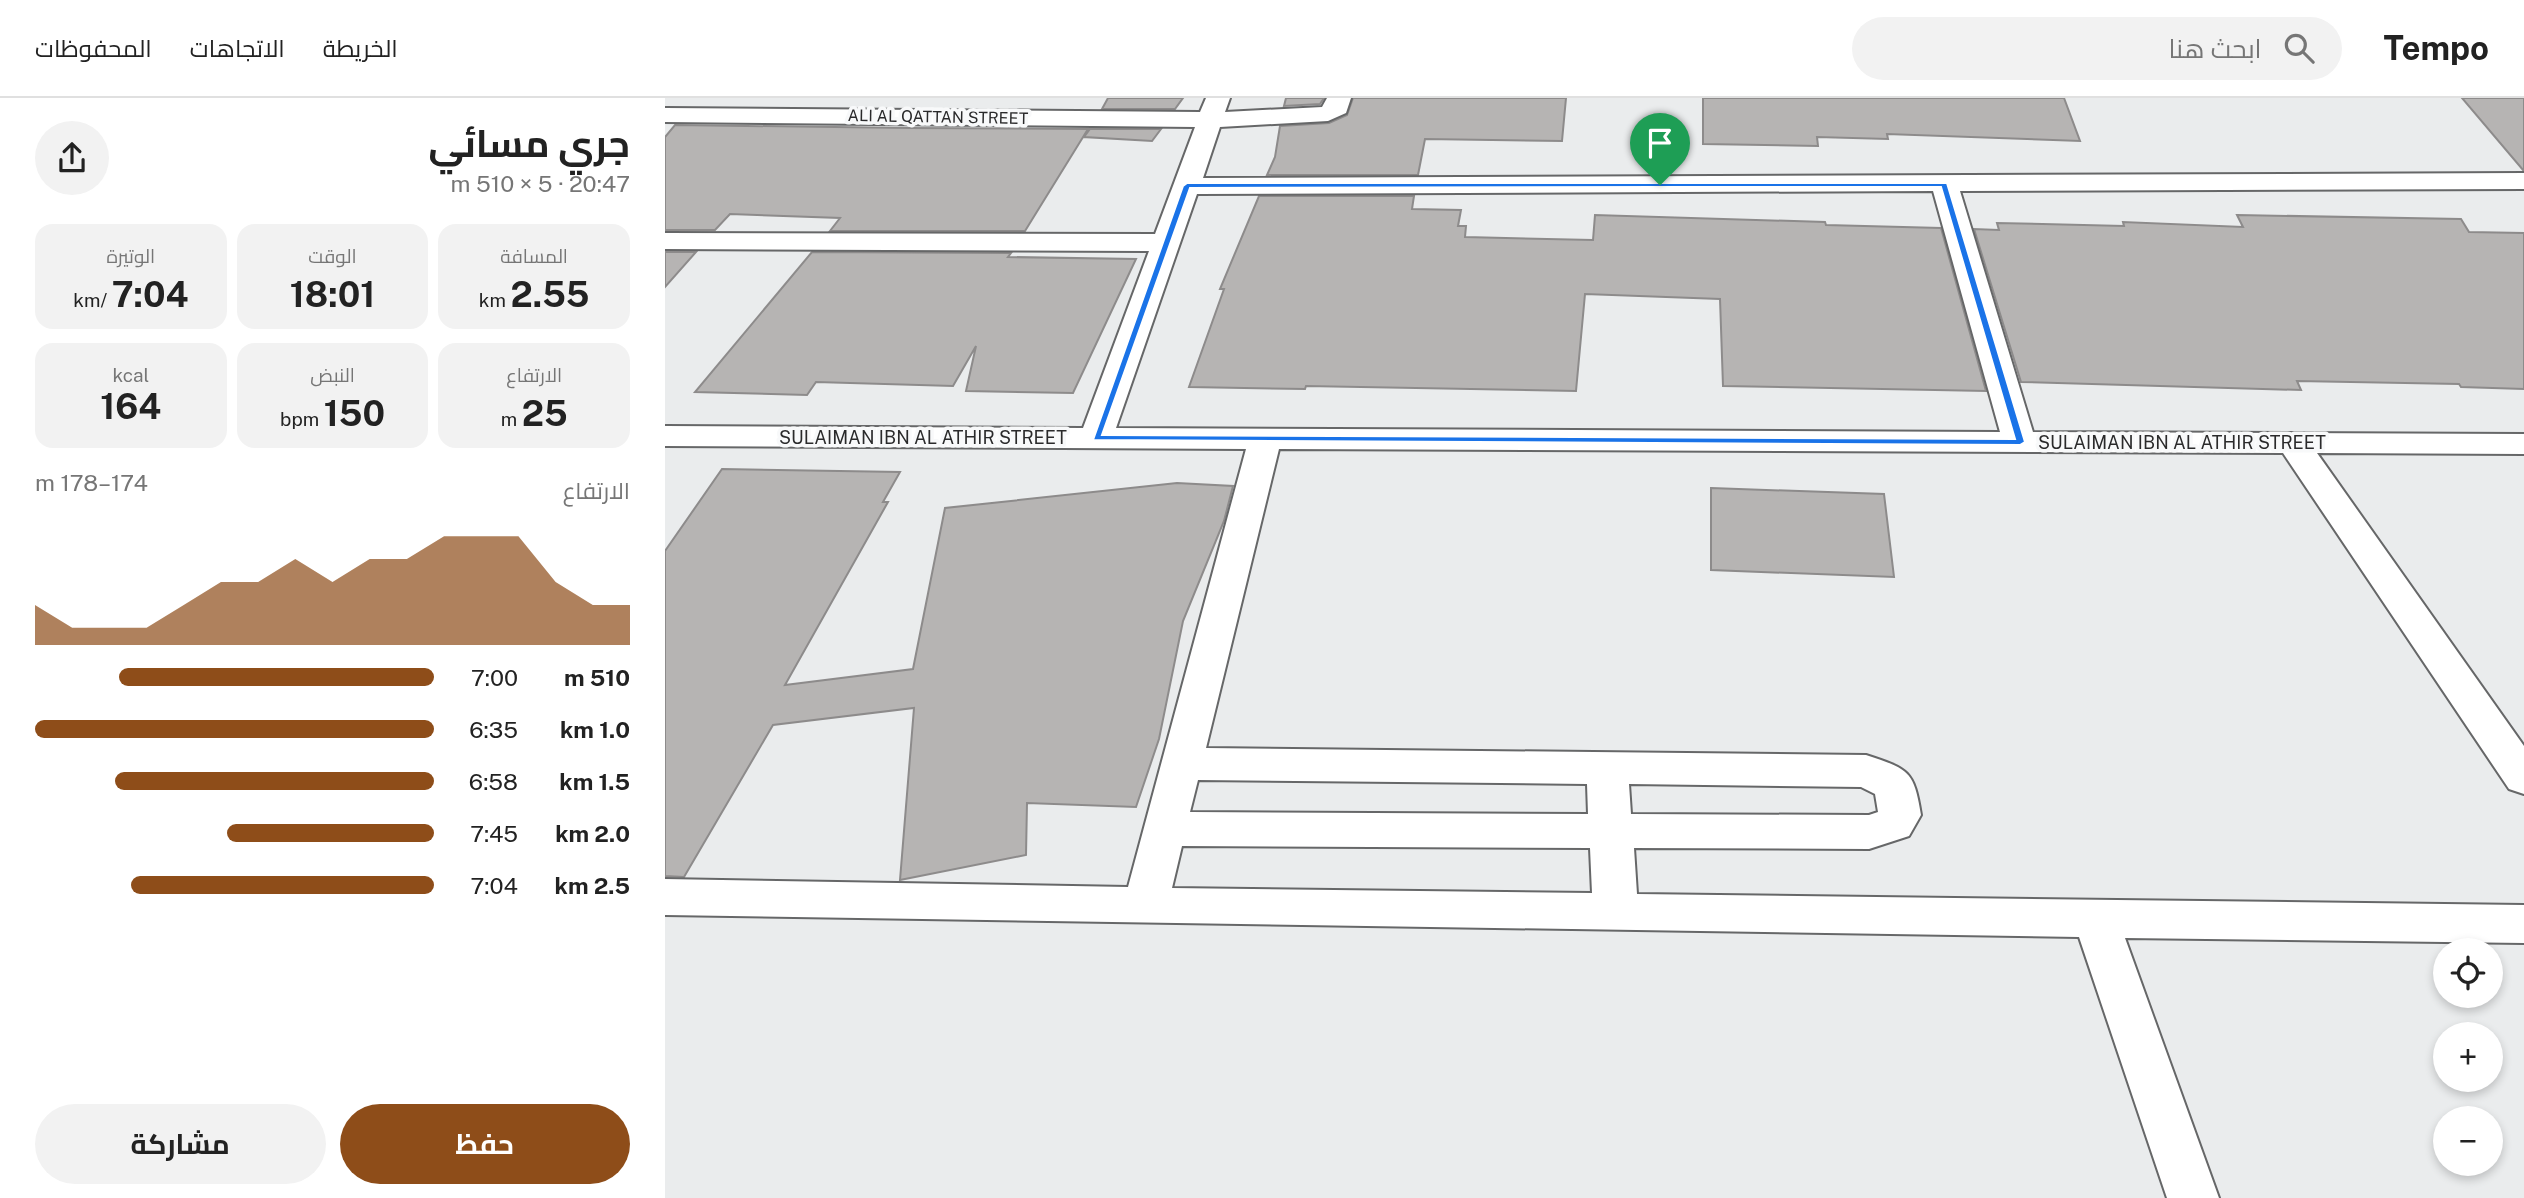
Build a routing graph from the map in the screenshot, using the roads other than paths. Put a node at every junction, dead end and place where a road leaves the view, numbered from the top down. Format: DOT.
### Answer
graph roads {
  1 [pos="1339,98"];
  2 [pos="1215,109"];
  3 [pos="665,115"];
  4 [pos="2524,181"];
  5 [pos="1944,184"];
  6 [pos="1187,186"];
  7 [pos="665,241"];
  8 [pos="1166,243"];
  9 [pos="1096,438"];
  10 [pos="1265,438"];
  11 [pos="2020,442"];
  12 [pos="2293,443"];
  13 [pos="671,444"];
  14 [pos="2524,444"];
  15 [pos="1181,764"];
  16 [pos="1607,769"];
  17 [pos="2524,778"];
  18 [pos="1165,829"];
  19 [pos="1611,831"];
  20 [pos="665,897"];
  21 [pos="1145,906"];
  22 [pos="1616,912"];
  23 [pos="2095,918"];
  24 [pos="2524,923"];
  25 [pos="2193,1198"];
  1 -- 2 [label="street, ALI AL QATTAN STREET"];
  2 -- 3 [label="street, ALI AL QATTAN STREET"];
  2 -- 6 [label="street"];
  4 -- 5 [label="street"];
  5 -- 6 [label="street"];
  5 -- 11 [label="street"];
  6 -- 8 [label="street"];
  7 -- 8 [label="street"];
  8 -- 9 [label="street"];
  9 -- 10 [label="street, SULAIMAN IBN AL ATHIR STREET"];
  9 -- 13 [label="street, SULAIMAN IBN AL ATHIR STREET"];
  10 -- 11 [label="street, SULAIMAN IBN AL ATHIR STREET"];
  10 -- 15 [label="street"];
  11 -- 12 [label="street, SULAIMAN IBN AL ATHIR STREET"];
  12 -- 14 [label="street, SULAIMAN IBN AL ATHIR STREET"];
  12 -- 17 [label="street"];
  15 -- 16 [label="street"];
  15 -- 18 [label="street"];
  16 -- 19 [label="street"];
  16 -- 19 [label="street"];
  18 -- 19 [label="street"];
  18 -- 21 [label="street"];
  19 -- 22 [label="street"];
  20 -- 21 [label="street"];
  21 -- 22 [label="street"];
  22 -- 23 [label="street"];
  23 -- 24 [label="street"];
  23 -- 25 [label="street"];
}
